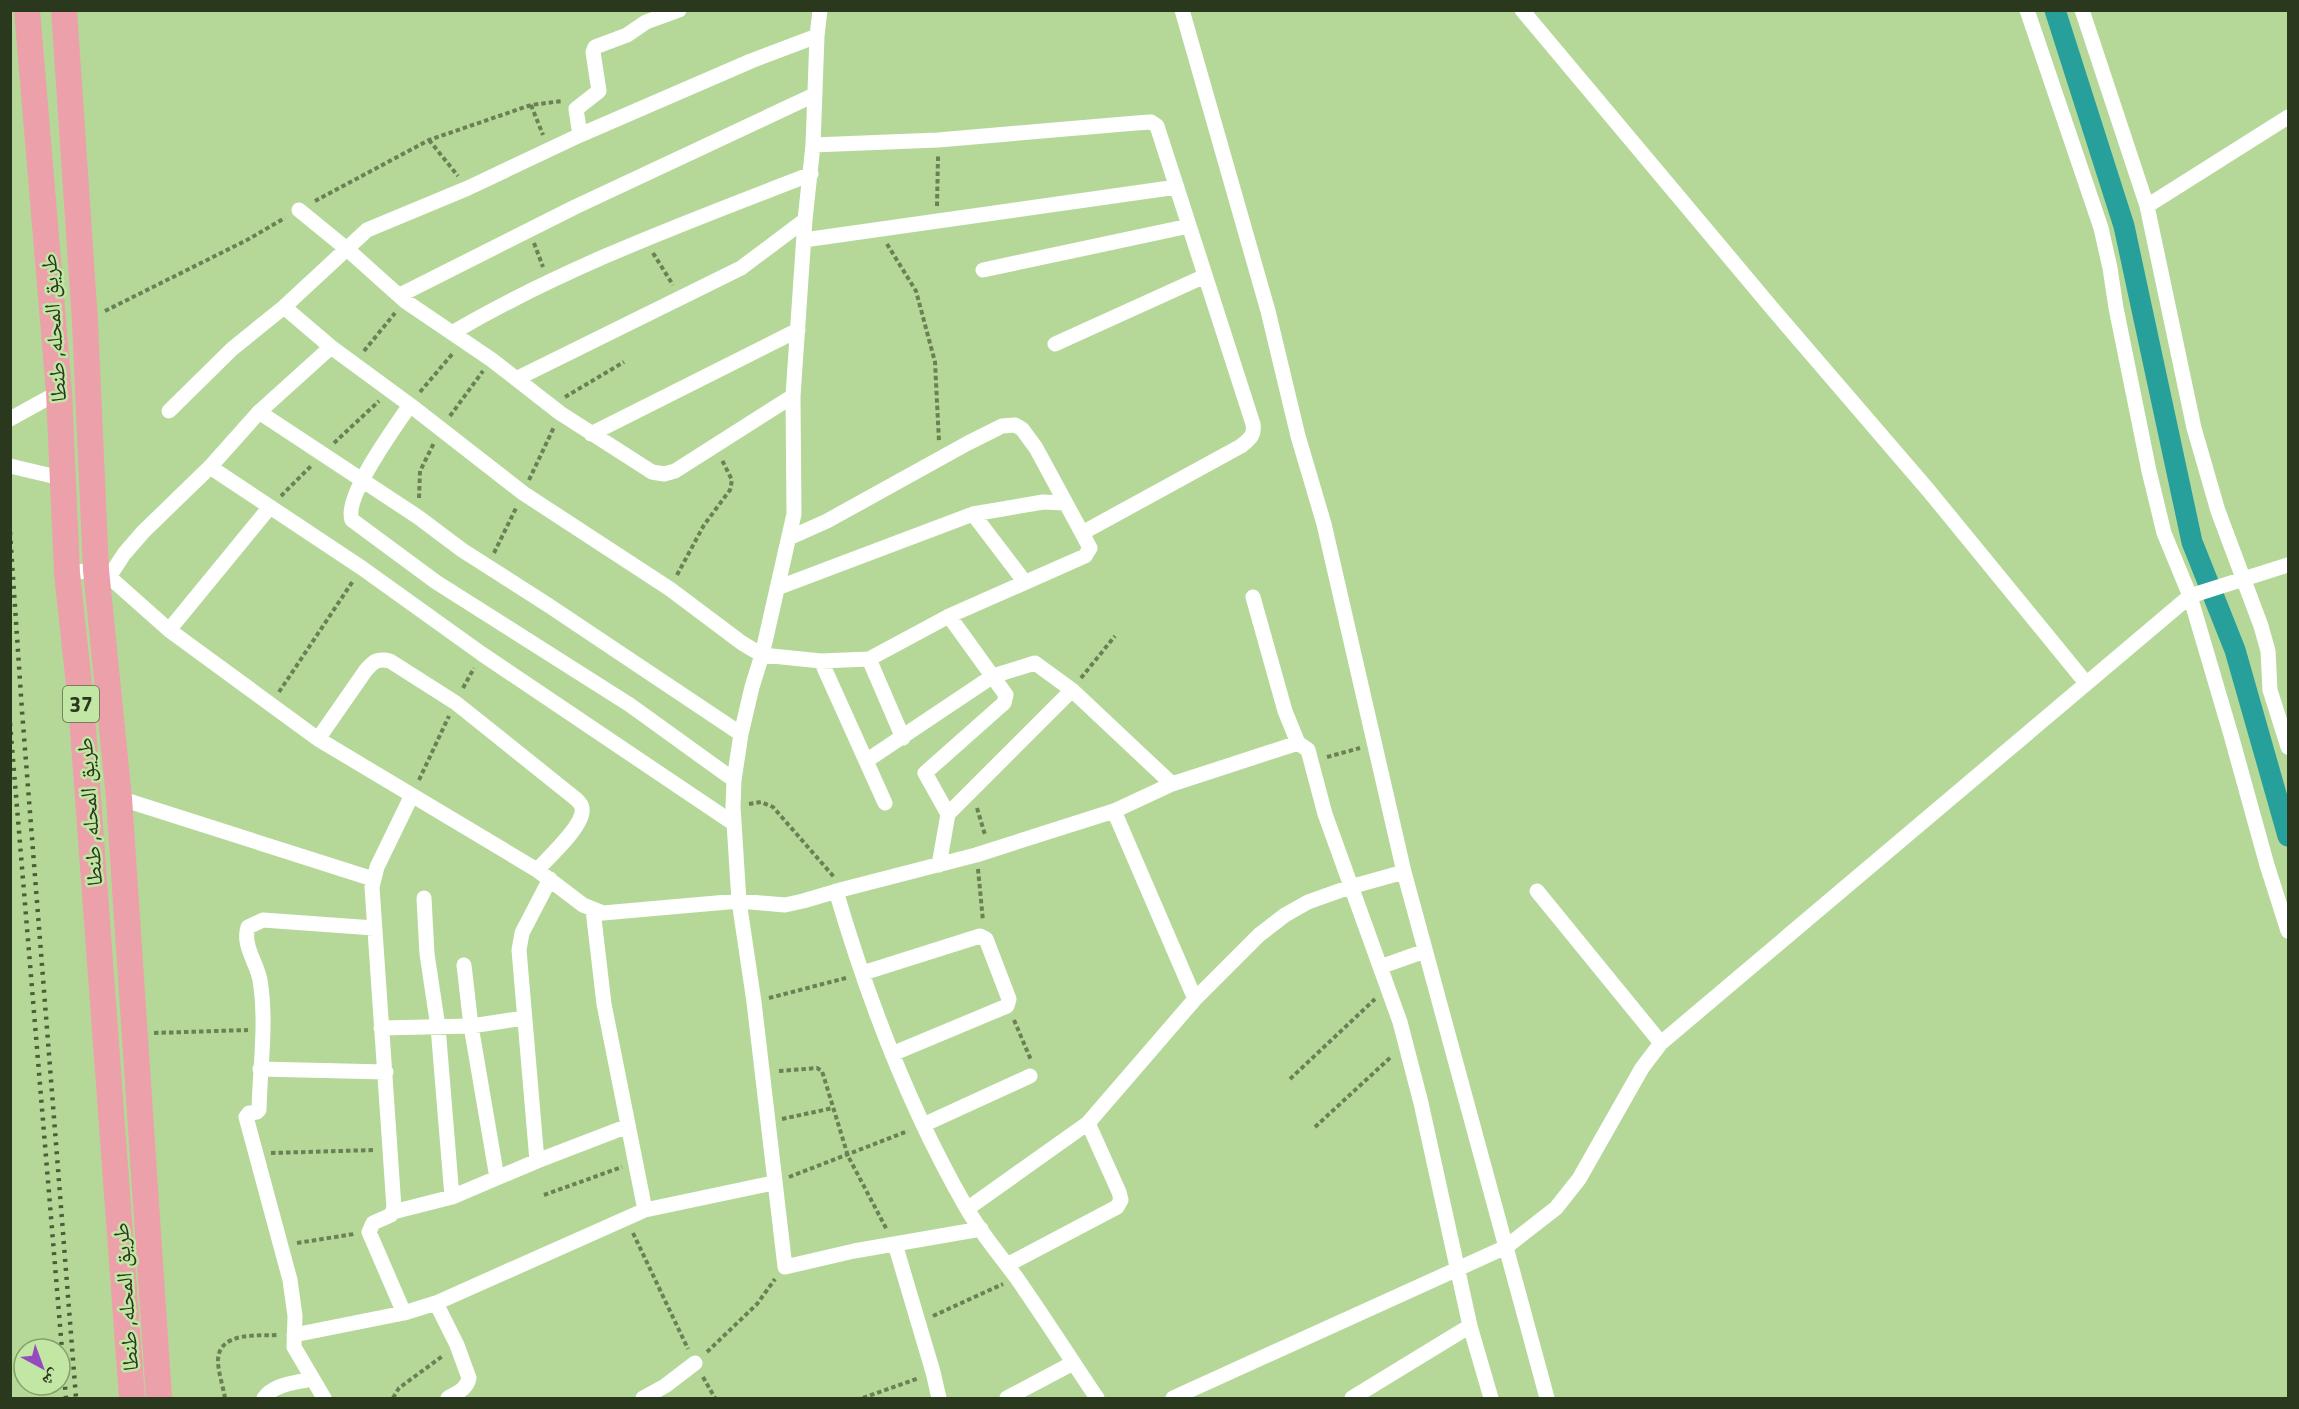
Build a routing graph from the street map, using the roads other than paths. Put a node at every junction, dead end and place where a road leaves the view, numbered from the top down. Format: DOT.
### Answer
graph roads {
  1 [pos="27,10"];
  2 [pos="64,10"];
  3 [pos="679,10"];
  4 [pos="820,10"];
  5 [pos="1182,10"];
  6 [pos="1522,10"];
  7 [pos="2028,10"];
  8 [pos="2082,10"];
  9 [pos="817,36"];
  10 [pos="814,95"];
  11 [pos="2289,117"];
  12 [pos="580,135"];
  13 [pos="813,145"];
  14 [pos="811,174"];
  15 [pos="1177,187"];
  16 [pos="2146,206"];
  17 [pos="299,210"];
  18 [pos="805,220"];
  19 [pos="1189,226"];
  20 [pos="804,240"];
  21 [pos="348,250"];
  22 [pos="983,270"];
  23 [pos="1205,276"];
  24 [pos="403,298"];
  25 [pos="284,307"];
  26 [pos="798,330"];
  27 [pos="458,337"];
  28 [pos="1055,344"];
  29 [pos="331,347"];
  30 [pos="516,379"];
  31 [pos="59,392"];
  32 [pos="793,396"];
  33 [pos="410,405"];
  34 [pos="169,411"];
  35 [pos="260,412"];
  36 [pos="10,419"];
  37 [pos="591,434"];
  38 [pos="10,466"];
  39 [pos="210,467"];
  40 [pos="62,478"];
  41 [pos="363,481"];
  42 [pos="1065,503"];
  43 [pos="269,508"];
  44 [pos="973,514"];
  45 [pos="1082,533"];
  46 [pos="789,538"];
  47 [pos="2289,565"];
  48 [pos="67,573"];
  49 [pos="103,574"];
  50 [pos="2236,580"];
  51 [pos="1024,581"];
  52 [pos="777,588"];
  53 [pos="2195,594"];
  54 [pos="1253,597"];
  55 [pos="949,616"];
  56 [pos="169,630"];
  57 [pos="762,656"];
  58 [pos="869,658"];
  59 [pos="821,661"];
  60 [pos="993,676"];
  61 [pos="2086,683"];
  62 [pos="1072,690"];
  63 [pos="741,734"];
  64 [pos="903,738"];
  65 [pos="318,740"];
  66 [pos="1298,743"];
  67 [pos="2289,747"];
  68 [pos="866,760"];
  69 [pos="734,780"];
  70 [pos="1172,784"];
  71 [pos="411,797"];
  72 [pos="119,798"];
  73 [pos="885,803"];
  74 [pos="1114,811"];
  75 [pos="948,814"];
  76 [pos="733,815"];
  77 [pos="939,865"];
  78 [pos="537,870"];
  79 [pos="1404,872"];
  80 [pos="373,879"];
  81 [pos="550,879"];
  82 [pos="1350,886"];
  83 [pos="840,890"];
  84 [pos="1537,891"];
  85 [pos="424,898"];
  86 [pos="739,901"];
  87 [pos="593,910"];
  88 [pos="374,928"];
  89 [pos="2289,931"];
  90 [pos="1425,951"];
  91 [pos="464,964"];
  92 [pos="1380,967"];
  93 [pos="863,973"];
  94 [pos="1196,999"];
  95 [pos="524,1018"];
  96 [pos="471,1026"];
  97 [pos="438,1027"];
  98 [pos="381,1029"];
  99 [pos="1661,1043"];
  100 [pos="892,1054"];
  101 [pos="260,1069"];
  102 [pos="386,1072"];
  103 [pos="1030,1076"];
  104 [pos="1088,1123"];
  105 [pos="922,1125"];
  106 [pos="628,1126"];
  107 [pos="537,1161"];
  108 [pos="497,1178"];
  109 [pos="773,1183"];
  110 [pos="452,1197"];
  111 [pos="967,1209"];
  112 [pos="645,1210"];
  113 [pos="393,1212"];
  114 [pos="981,1228"];
  115 [pos="895,1244"];
  116 [pos="1506,1247"];
  117 [pos="1006,1265"];
  118 [pos="1457,1269"];
  119 [pos="436,1303"];
  120 [pos="404,1312"];
  121 [pos="1470,1326"];
  122 [pos="294,1335"];
  123 [pos="695,1363"];
  124 [pos="1073,1363"];
  125 [pos="311,1378"];
  126 [pos="132,1398"];
  127 [pos="159,1398"];
  128 [pos="264,1398"];
  129 [pos="324,1398"];
  130 [pos="448,1398"];
  131 [pos="643,1398"];
  132 [pos="939,1398"];
  133 [pos="1007,1398"];
  134 [pos="1097,1398"];
  135 [pos="1173,1398"];
  136 [pos="1352,1398"];
  137 [pos="1488,1398"];
  138 [pos="1547,1398"];
  1 -- 31 [label="highway, طريق المحله, طنطا / 37"];
  2 -- 49 [label="highway, طريق المحله, طنطا / 37"];
  3 -- 12 [label="street"];
  4 -- 9 [label="street"];
  5 -- 79 [label="street"];
  6 -- 61 [label="street"];
  7 -- 53 [label="street"];
  8 -- 16 [label="street"];
  9 -- 10 [label="street"];
  9 -- 12 [label="street"];
  10 -- 13 [label="street"];
  10 -- 24 [label="street"];
  11 -- 16 [label="street"];
  12 -- 21 [label="street"];
  13 -- 14 [label="street"];
  13 -- 15 [label="street"];
  14 -- 18 [label="street"];
  14 -- 27 [label="street"];
  15 -- 19 [label="street"];
  15 -- 20 [label="street"];
  16 -- 50 [label="street"];
  17 -- 21 [label="street"];
  18 -- 20 [label="street"];
  18 -- 30 [label="street"];
  19 -- 22 [label="street"];
  19 -- 23 [label="street"];
  20 -- 26 [label="street"];
  21 -- 24 [label="street"];
  21 -- 25 [label="street"];
  23 -- 28 [label="street"];
  23 -- 45 [label="street"];
  24 -- 27 [label="street"];
  25 -- 29 [label="street"];
  25 -- 34 [label="street"];
  26 -- 32 [label="street"];
  26 -- 37 [label="street"];
  27 -- 30 [label="street"];
  29 -- 33 [label="street"];
  29 -- 35 [label="street"];
  30 -- 37 [label="street"];
  31 -- 36 [label="street"];
  31 -- 40 [label="highway, طريق المحله, طنطا / 37"];
  32 -- 37 [label="street"];
  32 -- 46 [label="street"];
  33 -- 41 [label="street"];
  33 -- 57 [label="street"];
  35 -- 39 [label="street"];
  35 -- 41 [label="street"];
  38 -- 40 [label="street"];
  39 -- 43 [label="street"];
  39 -- 49 [label="street"];
  40 -- 48 [label="highway, طريق المحله, طنطا / 37"];
  41 -- 63 [label="street"];
  41 -- 69 [label="street"];
  42 -- 44 [label="street"];
  42 -- 45 [label="street"];
  42 -- 46 [label="street"];
  43 -- 56 [label="street"];
  43 -- 76 [label="street"];
  44 -- 51 [label="street"];
  44 -- 52 [label="street"];
  45 -- 51 [label="street"];
  46 -- 52 [label="street"];
  47 -- 50 [label="street"];
  48 -- 49 [label="street"];
  48 -- 126 [label="highway, طريق المحله, طنطا / 37"];
  49 -- 56 [label="street"];
  49 -- 72 [label="highway, طريق المحله, طنطا / 37"];
  50 -- 53 [label="street"];
  50 -- 67 [label="street"];
  51 -- 55 [label="street"];
  52 -- 57 [label="street"];
  53 -- 61 [label="street"];
  53 -- 89 [label="street"];
  54 -- 66 [label="street"];
  55 -- 58 [label="street"];
  55 -- 60 [label="street"];
  56 -- 65 [label="street"];
  57 -- 59 [label="street"];
  57 -- 63 [label="street"];
  58 -- 59 [label="street"];
  58 -- 64 [label="street"];
  59 -- 68 [label="street"];
  60 -- 62 [label="street"];
  60 -- 64 [label="street"];
  60 -- 75 [label="street"];
  61 -- 99 [label="street"];
  62 -- 70 [label="street"];
  62 -- 75 [label="street"];
  63 -- 69 [label="street"];
  64 -- 68 [label="street"];
  65 -- 71 [label="street"];
  65 -- 78 [label="street"];
  66 -- 70 [label="street"];
  66 -- 82 [label="street"];
  68 -- 73 [label="street"];
  69 -- 76 [label="street"];
  70 -- 74 [label="street"];
  71 -- 78 [label="street"];
  71 -- 80 [label="street"];
  72 -- 80 [label="street"];
  72 -- 127 [label="highway, طريق المحله, طنطا / 37"];
  74 -- 77 [label="street"];
  74 -- 94 [label="street"];
  75 -- 77 [label="street"];
  76 -- 86 [label="street"];
  77 -- 83 [label="street"];
  78 -- 81 [label="street"];
  79 -- 82 [label="street"];
  79 -- 90 [label="street"];
  80 -- 88 [label="street"];
  81 -- 87 [label="street"];
  81 -- 95 [label="street"];
  82 -- 92 [label="street"];
  82 -- 94 [label="street"];
  83 -- 86 [label="street"];
  83 -- 93 [label="street"];
  84 -- 99 [label="street"];
  85 -- 97 [label="street"];
  86 -- 87 [label="street"];
  86 -- 109 [label="street"];
  87 -- 106 [label="street"];
  88 -- 98 [label="street"];
  88 -- 101 [label="street"];
  90 -- 92 [label="street"];
  90 -- 116 [label="street"];
  91 -- 96 [label="street"];
  92 -- 118 [label="street"];
  93 -- 100 [label="street"];
  93 -- 100 [label="street"];
  94 -- 104 [label="street"];
  95 -- 96 [label="street"];
  95 -- 107 [label="street"];
  96 -- 97 [label="street"];
  96 -- 108 [label="street"];
  97 -- 98 [label="street"];
  97 -- 110 [label="street"];
  98 -- 102 [label="street"];
  99 -- 116 [label="street"];
  100 -- 105 [label="street"];
  101 -- 102 [label="street"];
  101 -- 122 [label="street"];
  102 -- 113 [label="street"];
  103 -- 105 [label="street"];
  104 -- 111 [label="street"];
  104 -- 117 [label="street"];
  105 -- 111 [label="street"];
  106 -- 107 [label="street"];
  106 -- 112 [label="street"];
  107 -- 108 [label="street"];
  108 -- 110 [label="street"];
  109 -- 112 [label="street"];
  109 -- 115 [label="street"];
  110 -- 113 [label="street"];
  111 -- 114 [label="street"];
  112 -- 119 [label="street"];
  113 -- 120 [label="street"];
  114 -- 115 [label="street"];
  114 -- 117 [label="street"];
  115 -- 132 [label="street"];
  116 -- 118 [label="street"];
  116 -- 138 [label="street"];
  117 -- 124 [label="street"];
  118 -- 121 [label="street"];
  118 -- 135 [label="street"];
  119 -- 120 [label="street"];
  119 -- 130 [label="street"];
  120 -- 122 [label="street"];
  121 -- 136 [label="street"];
  121 -- 137 [label="street"];
  122 -- 125 [label="street"];
  123 -- 131 [label="street"];
  124 -- 133 [label="street"];
  124 -- 134 [label="street"];
  125 -- 128 [label="street"];
  125 -- 129 [label="street"];
}
